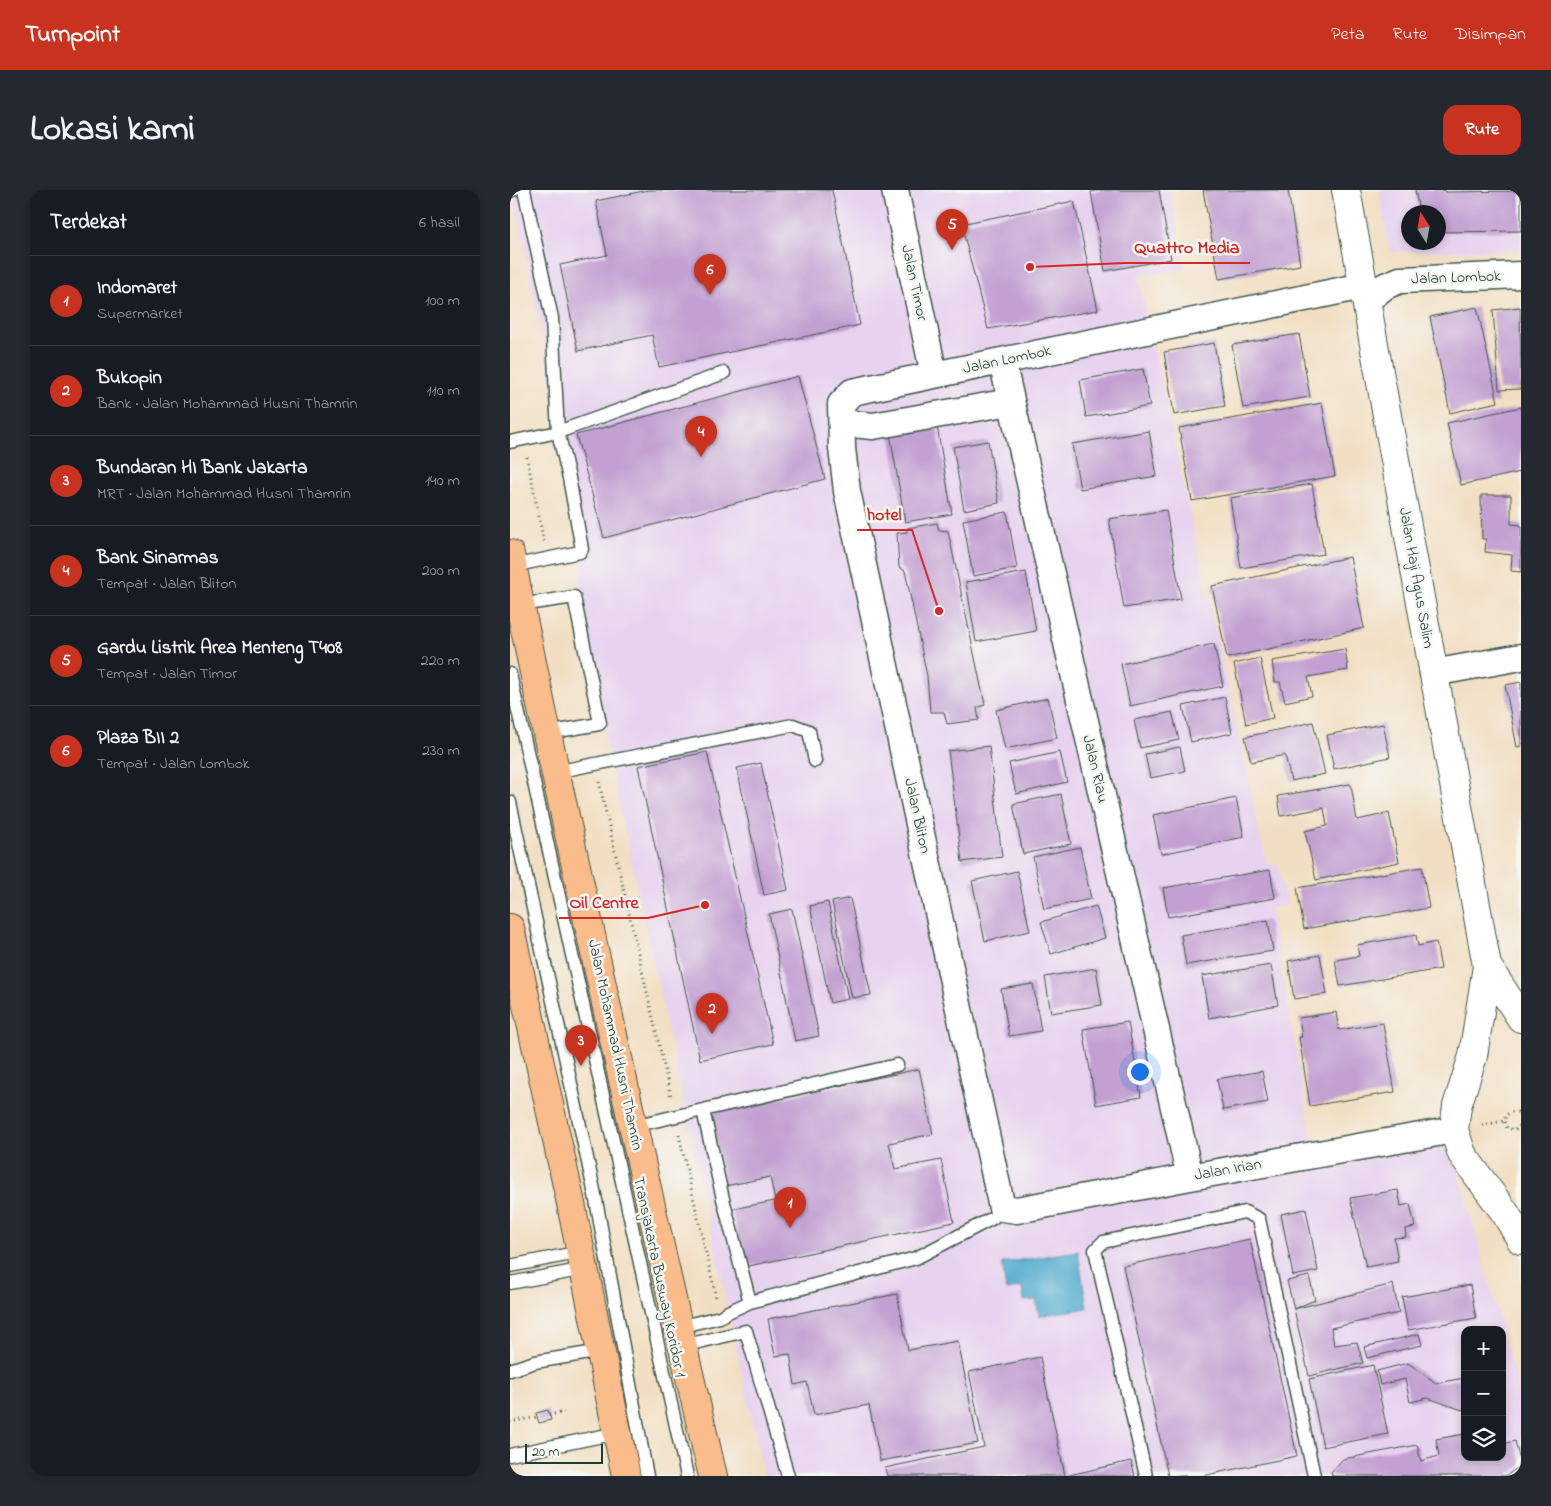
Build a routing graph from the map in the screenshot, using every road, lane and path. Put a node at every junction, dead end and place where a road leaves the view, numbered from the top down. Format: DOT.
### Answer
graph roads {
  1 [pos="524,190"];
  2 [pos="895,190"];
  3 [pos="1346,190"];
  4 [pos="1521,275"];
  5 [pos="1365,293"];
  6 [pos="1002,362"];
  7 [pos="724,372"];
  8 [pos="934,375"];
  9 [pos="1010,402"];
  10 [pos="842,423"];
  11 [pos="558,432"];
  12 [pos="523,439"];
  13 [pos="510,442"];
  14 [pos="547,558"];
  15 [pos="511,560"];
  16 [pos="520,605"];
  17 [pos="1521,657"];
  18 [pos="1434,673"];
  19 [pos="510,674"];
  20 [pos="547,733"];
  21 [pos="815,761"];
  22 [pos="595,764"];
  23 [pos="555,772"];
  24 [pos="510,802"];
  25 [pos="510,928"];
  26 [pos="1487,966"];
  27 [pos="1521,1018"];
  28 [pos="897,1065"];
  29 [pos="703,1110"];
  30 [pos="675,1116"];
  31 [pos="1521,1116"];
  32 [pos="1521,1125"];
  33 [pos="633,1126"];
  34 [pos="1454,1130"];
  35 [pos="1190,1177"];
  36 [pos="997,1213"];
  37 [pos="1521,1240"];
  38 [pos="583,1261"];
  39 [pos="510,1266"];
  40 [pos="510,1283"];
  41 [pos="750,1302"];
  42 [pos="720,1317"];
  43 [pos="680,1336"];
  44 [pos="600,1351"];
  45 [pos="510,1370"];
  46 [pos="564,1412"];
  47 [pos="549,1415"];
  48 [pos="537,1417"];
  49 [pos="510,1422"];
  50 [pos="618,1433"];
  51 [pos="510,1455"];
  52 [pos="626,1476"];
  53 [pos="647,1476"];
  54 [pos="687,1476"];
  55 [pos="713,1476"];
  56 [pos="788,1476"];
  57 [pos="1146,1476"];
  58 [pos="1314,1476"];
  1 -- 11 [label="lane"];
  2 -- 8 [label="street, Jalan Timor"];
  3 -- 5 [label="street, Jalan Haji Agus Salim"];
  4 -- 5 [label="street, Jalan Lombok"];
  5 -- 6 [label="street, Jalan Lombok"];
  5 -- 18 [label="street, Jalan Haji Agus Salim"];
  6 -- 8 [label="street, Jalan Lombok"];
  6 -- 9 [label="street, Jalan Riau"];
  7 -- 11 [label="lane"];
  8 -- 10 [label="street, Jalan Lombok"];
  9 -- 10 [label="street"];
  9 -- 35 [label="street, Jalan Riau"];
  10 -- 36 [label="street, Jalan Bliton"];
  11 -- 12 [label="lane"];
  11 -- 14 [label="lane"];
  12 -- 13 [label="lane"];
  12 -- 14 [label="path"];
  14 -- 15 [label="lane"];
  15 -- 16 [label="main road, Jalan Mohammad Husni Thamrin"];
  16 -- 20 [label="main road, Jalan Mohammad Husni Thamrin"];
  16 -- 20 [label="lane"];
  17 -- 18 [label="street"];
  18 -- 26 [label="street, Jalan Haji Agus Salim"];
  19 -- 54 [label="lane, Transjakarta Busway Koridor 1"];
  20 -- 23 [label="main road, Jalan Mohammad Husni Thamrin"];
  21 -- 22 [label="lane"];
  22 -- 23 [label="lane"];
  22 -- 30 [label="path"];
  23 -- 33 [label="main road, Jalan Mohammad Husni Thamrin"];
  24 -- 53 [label="lane"];
  25 -- 38 [label="main road"];
  26 -- 27 [label="street, Jalan Haji Agus Salim"];
  26 -- 34 [label="street, Jalan Haji Agus Salim"];
  28 -- 29 [label="lane"];
  29 -- 30 [label="lane"];
  29 -- 41 [label="lane"];
  30 -- 33 [label="lane"];
  30 -- 42 [label="path"];
  31 -- 32 [label="path"];
  33 -- 43 [label="main road, Jalan Mohammad Husni Thamrin"];
  34 -- 35 [label="street, Jalan Irian"];
  34 -- 37 [label="street, Jalan Haji Agus Salim"];
  35 -- 36 [label="street, Jalan Irian"];
  36 -- 41 [label="lane"];
  38 -- 39 [label="lane"];
  38 -- 40 [label="lane"];
  38 -- 44 [label="main road"];
  41 -- 42 [label="lane"];
  42 -- 43 [label="lane"];
  43 -- 55 [label="main road, Jalan Mohammad Husni Thamrin"];
  43 -- 56 [label="lane"];
  44 -- 45 [label="lane"];
  44 -- 50 [label="main road"];
  46 -- 47 [label="path"];
  48 -- 49 [label="path"];
  50 -- 51 [label="lane"];
  50 -- 52 [label="main road"];
  57 -- 58 [label="lane"];
}
